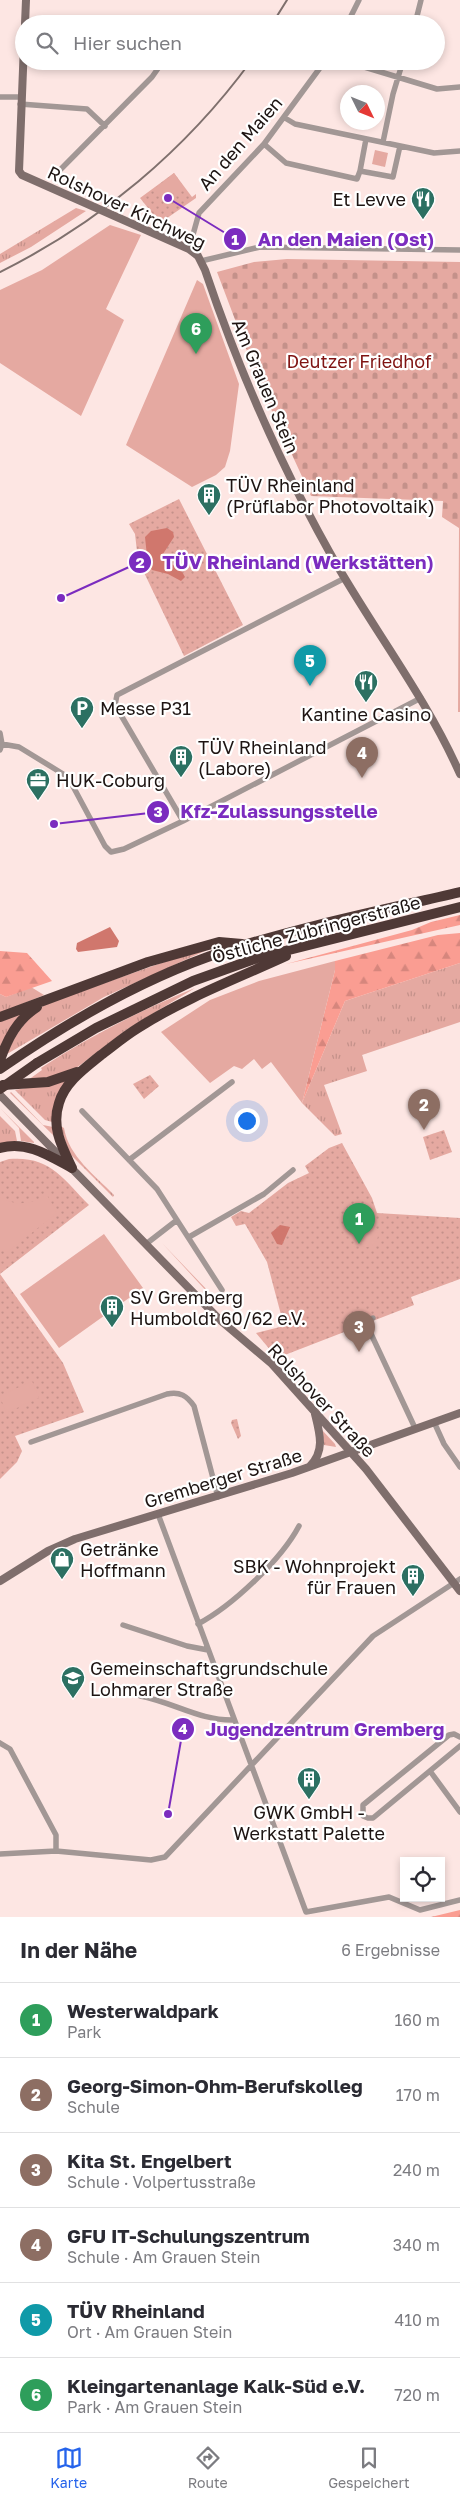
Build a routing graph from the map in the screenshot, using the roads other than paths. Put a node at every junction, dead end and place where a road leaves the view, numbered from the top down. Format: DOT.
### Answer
graph roads {
  1 [pos="26,0"];
  2 [pos="359,0"];
  3 [pos="421,0"];
  4 [pos="25,15"];
  5 [pos="352,15"];
  6 [pos="417,15"];
  7 [pos="22,70"];
  8 [pos="157,70"];
  9 [pos="319,70"];
  10 [pos="374,70"];
  11 [pos="400,70"];
  12 [pos="398,77"];
  13 [pos="460,87"];
  14 [pos="0,96"];
  15 [pos="20,101"];
  16 [pos="286,118"];
  17 [pos="105,126"];
  18 [pos="366,139"];
  19 [pos="383,142"];
  20 [pos="264,144"];
  21 [pos="400,146"];
  22 [pos="460,151"];
  23 [pos="60,170"];
  24 [pos="360,171"];
  25 [pos="189,249"];
  26 [pos="460,250"];
  27 [pos="201,261"];
  28 [pos="344,578"];
  29 [pos="421,698"];
  30 [pos="0,733"];
  31 [pos="1,747"];
  32 [pos="460,774"];
  33 [pos="183,821"];
  34 [pos="460,892"];
  35 [pos="460,908"];
  36 [pos="248,945"];
  37 [pos="308,947"];
  38 [pos="54,995"];
  39 [pos="0,1017"];
  40 [pos="0,1060"];
  41 [pos="0,1069"];
  42 [pos="81,1071"];
  43 [pos="232,1082"];
  44 [pos="0,1087"];
  45 [pos="0,1095"];
  46 [pos="82,1111"];
  47 [pos="0,1148"];
  48 [pos="129,1160"];
  49 [pos="72,1168"];
  50 [pos="293,1170"];
  51 [pos="178,1220"];
  52 [pos="190,1238"];
  53 [pos="146,1244"];
  54 [pos="222,1290"];
  55 [pos="373,1318"];
  56 [pos="314,1412"];
  57 [pos="460,1413"];
  58 [pos="434,1422"];
  59 [pos="416,1428"];
  60 [pos="31,1442"];
  61 [pos="351,1453"];
  62 [pos="310,1467"];
  63 [pos="460,1467"];
  64 [pos="218,1497"];
  65 [pos="158,1514"];
  66 [pos="299,1526"];
  67 [pos="0,1581"];
  68 [pos="457,1581"];
  69 [pos="460,1591"];
  70 [pos="198,1624"];
  71 [pos="123,1625"];
  72 [pos="208,1650"];
  73 [pos="140,1696"];
  74 [pos="234,1720"];
  75 [pos="460,1737"];
  76 [pos="0,1743"];
  77 [pos="460,1746"];
  78 [pos="252,1767"];
  79 [pos="430,1772"];
  80 [pos="460,1812"];
  81 [pos="56,1851"];
  82 [pos="0,1854"];
  83 [pos="460,1900"];
  1 -- 4 [label="street"];
  2 -- 5 [label="street"];
  3 -- 6 [label="street"];
  7 -- 15 [label="street"];
  8 -- 17 [label="street"];
  9 -- 16 [label="street, An den Maien"];
  10 -- 12 [label="street"];
  11 -- 12 [label="street"];
  12 -- 13 [label="street"];
  12 -- 19 [label="street"];
  14 -- 15 [label="street"];
  15 -- 17 [label="street"];
  15 -- 25 [label="street, Rolshover Kirchweg"];
  16 -- 18 [label="street"];
  16 -- 20 [label="street, An den Maien"];
  17 -- 23 [label="street"];
  18 -- 19 [label="street"];
  18 -- 24 [label="street"];
  19 -- 21 [label="street"];
  20 -- 24 [label="street"];
  20 -- 25 [label="street, An den Maien"];
  21 -- 22 [label="street"];
  21 -- 24 [label="street"];
  25 -- 27 [label="street, Rolshover Kirchweg"];
  26 -- 27 [label="street, Rolshover Kirchweg"];
  27 -- 28 [label="street, Am Grauen Stein"];
  28 -- 29 [label="street, Am Grauen Stein"];
  28 -- 33 [label="street"];
  29 -- 32 [label="street, Am Grauen Stein"];
  29 -- 33 [label="street"];
  30 -- 31 [label="street"];
  31 -- 33 [label="street"];
  34 -- 36 [label="highway, Östliche Zubringerstraße"];
  35 -- 37 [label="highway, Östliche Zubringerstraße"];
  36 -- 38 [label="highway"];
  36 -- 41 [label="highway, Östliche Zubringerstraße"];
  37 -- 42 [label="highway"];
  37 -- 44 [label="highway, Östliche Zubringerstraße, bridge"];
  38 -- 39 [label="highway"];
  38 -- 40 [label="highway"];
  42 -- 44 [label="highway"];
  42 -- 49 [label="highway"];
  43 -- 48 [label="street"];
  45 -- 49 [label="street, Rolshover Straße"];
  46 -- 48 [label="street"];
  47 -- 49 [label="highway"];
  48 -- 51 [label="street"];
  49 -- 53 [label="street, Rolshover Straße"];
  50 -- 52 [label="street"];
  51 -- 52 [label="street"];
  51 -- 53 [label="street"];
  52 -- 54 [label="street"];
  53 -- 56 [label="street, Rolshover Straße"];
  55 -- 59 [label="street"];
  56 -- 61 [label="street, Rolshover Straße"];
  56 -- 62 [label="street"];
  57 -- 58 [label="street, Gremberger Straße"];
  58 -- 59 [label="street, Gremberger Straße"];
  58 -- 63 [label="street"];
  59 -- 61 [label="street, Gremberger Straße"];
  60 -- 64 [label="street"];
  61 -- 62 [label="street, Gremberger Straße"];
  61 -- 68 [label="street, Rolshover Straße"];
  62 -- 64 [label="street, Gremberger Straße"];
  64 -- 65 [label="street, Gremberger Straße"];
  65 -- 67 [label="street, Gremberger Straße"];
  65 -- 70 [label="street"];
  66 -- 70 [label="street"];
  68 -- 69 [label="street, Rolshover Straße"];
  68 -- 78 [label="street"];
  70 -- 72 [label="street"];
  71 -- 72 [label="street"];
  72 -- 74 [label="street"];
  73 -- 74 [label="street"];
  74 -- 78 [label="street"];
  75 -- 79 [label="street"];
  76 -- 81 [label="street"];
  77 -- 79 [label="street"];
  78 -- 81 [label="street"];
  78 -- 83 [label="street"];
  79 -- 80 [label="street"];
  81 -- 82 [label="street"];
}
